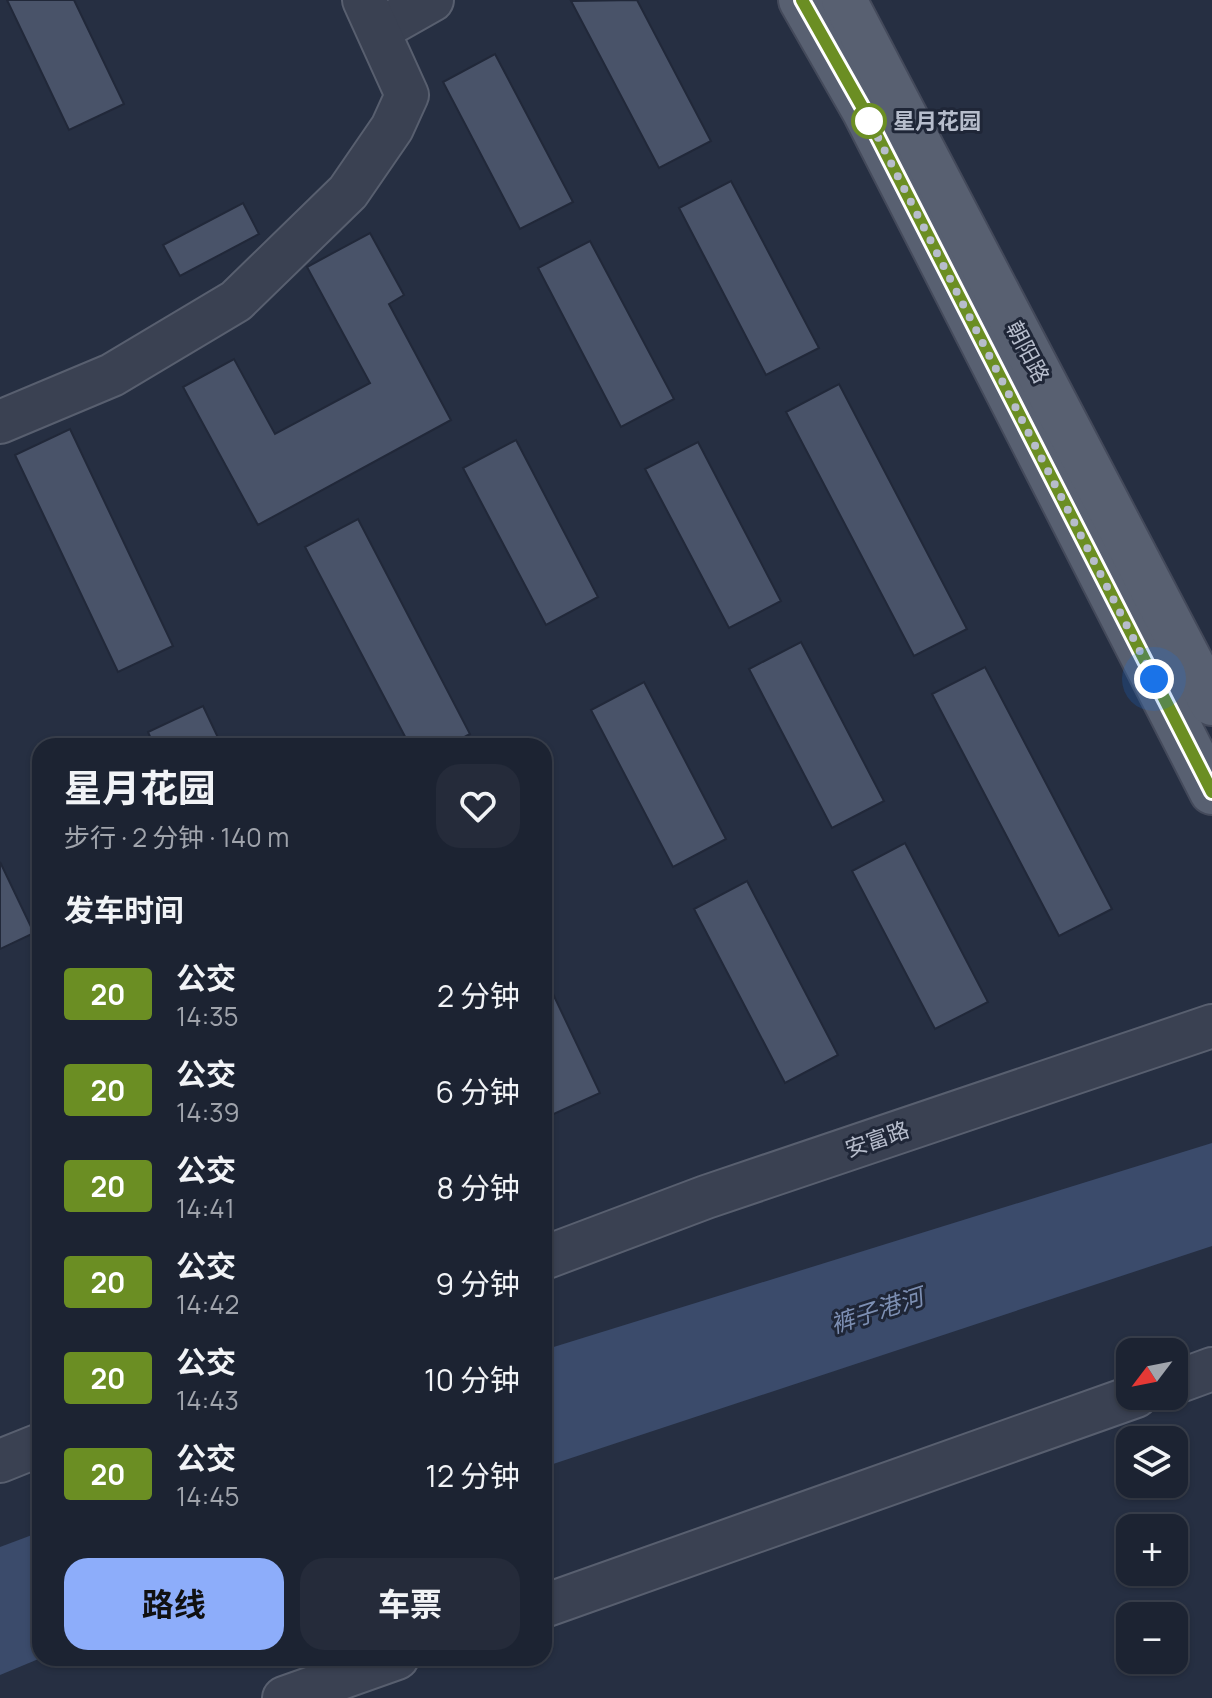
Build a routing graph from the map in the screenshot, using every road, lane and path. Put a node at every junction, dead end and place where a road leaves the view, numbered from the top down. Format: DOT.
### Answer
graph roads {
  1 [pos="432,0"];
  2 [pos="801,0"];
  3 [pos="844,0"];
  4 [pos="371,15"];
  5 [pos="0,422"];
  6 [pos="1212,703"];
  7 [pos="1212,792"];
  8 [pos="1212,1026"];
  9 [pos="552,1255"];
  10 [pos="1212,1369"];
  11 [pos="1188,1378"];
  12 [pos="1116,1403"];
  13 [pos="32,1448"];
  14 [pos="0,1461"];
  15 [pos="552,1603"];
  16 [pos="374,1666"];
  17 [pos="284,1698"];
  1 -- 4 [label="street"];
  2 -- 7 [label="main road, 朝阳路"];
  3 -- 6 [label="main road, 朝阳路"];
  4 -- 5 [label="street"];
  8 -- 9 [label="street, 安富路"];
  10 -- 11 [label="street"];
  12 -- 15 [label="street"];
  13 -- 14 [label="street"];
  16 -- 17 [label="street"];
}
